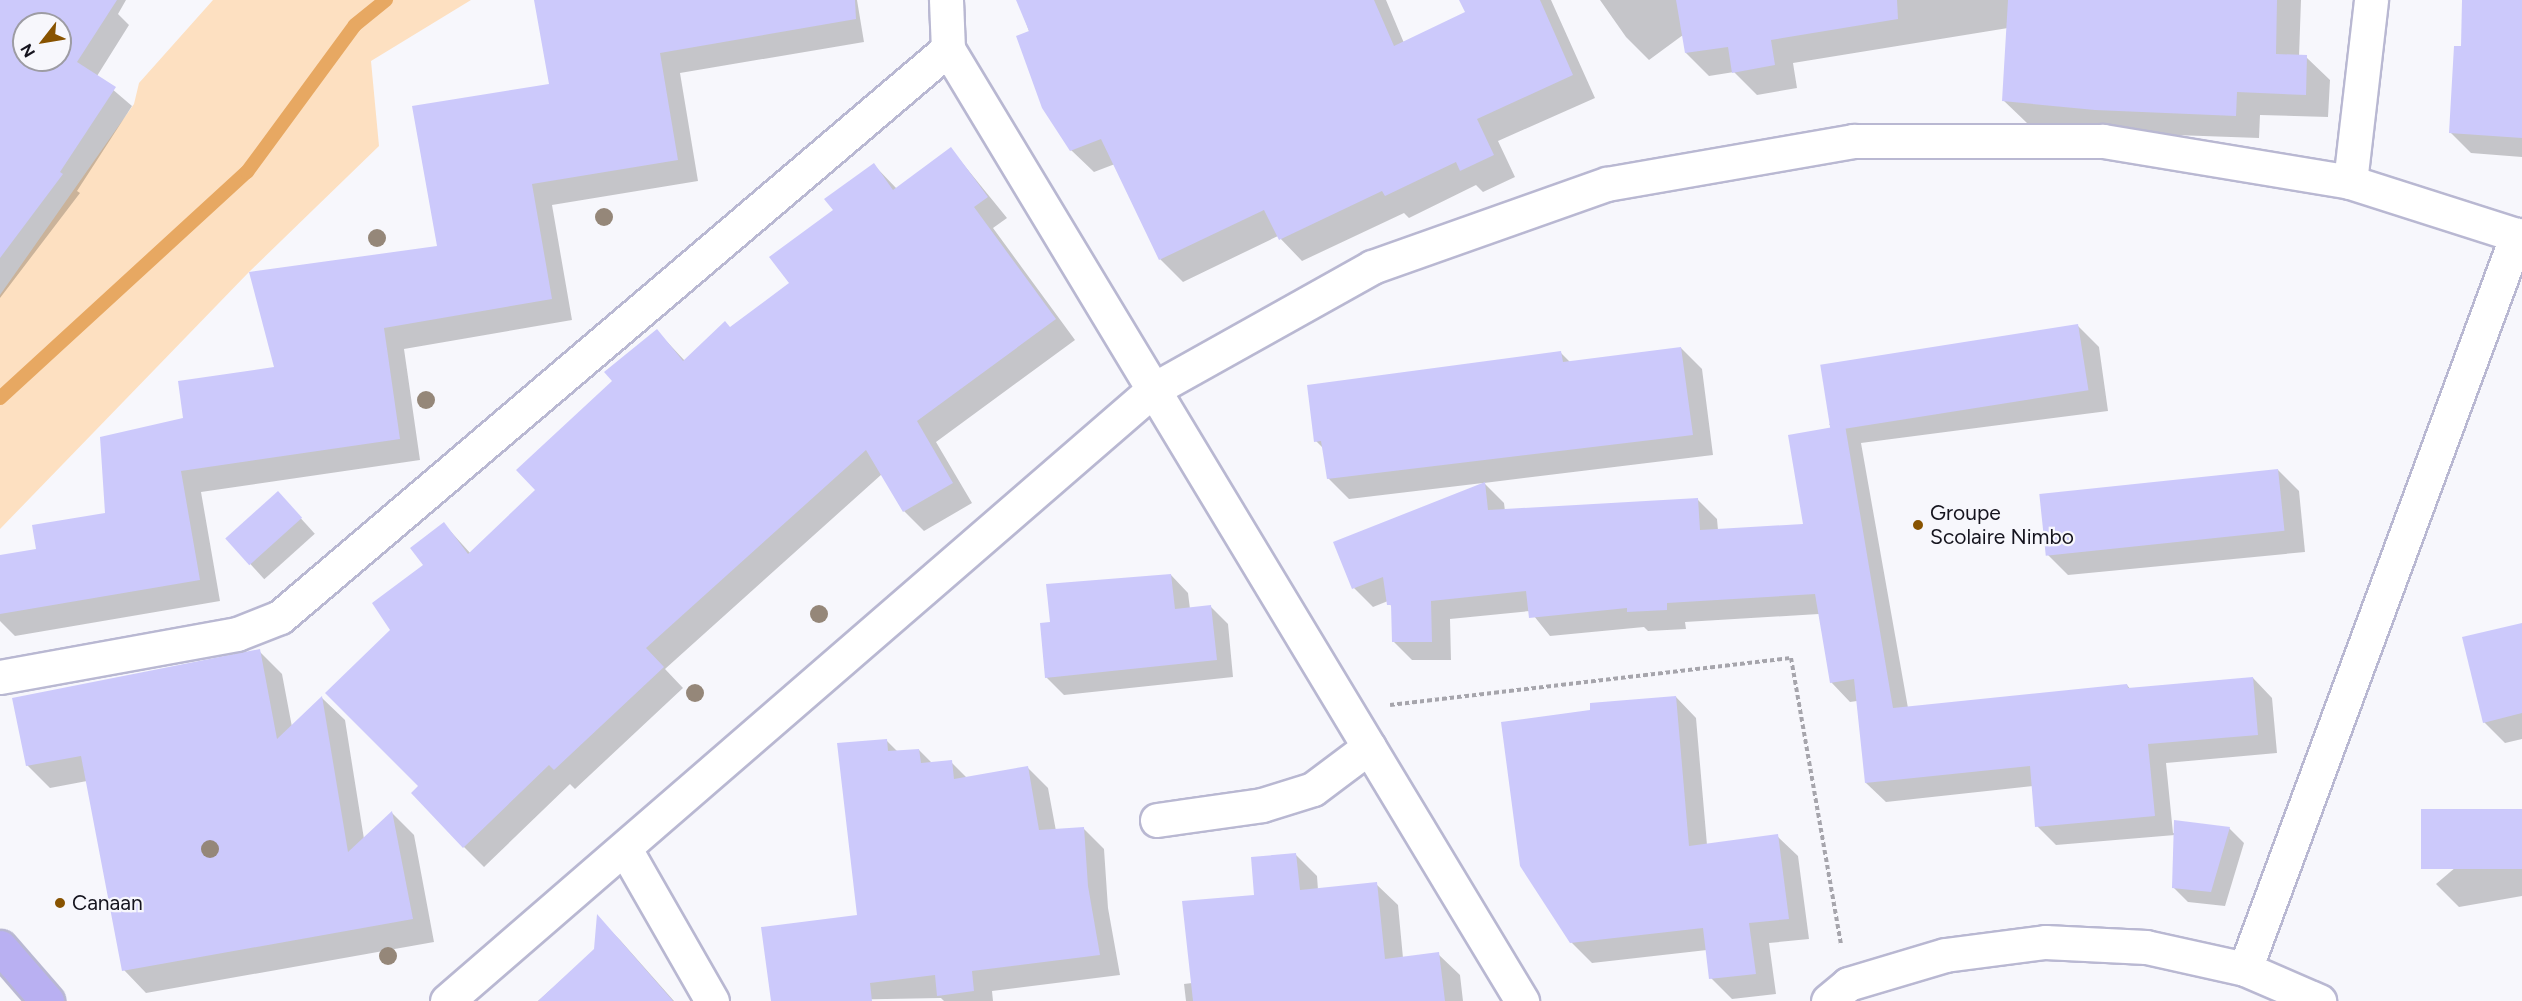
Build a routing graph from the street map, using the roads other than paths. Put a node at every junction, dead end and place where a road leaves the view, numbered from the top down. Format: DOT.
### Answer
graph roads {
  1 [pos="946,0"];
  2 [pos="2371,0"];
  3 [pos="948,49"];
  4 [pos="2350,182"];
  5 [pos="2520,236"];
  6 [pos="1154,389"];
  7 [pos="0,677"];
  8 [pos="1369,747"];
  9 [pos="1157,820"];
  10 [pos="625,849"];
  11 [pos="0,947"];
  12 [pos="2245,969"];
  13 [pos="1838,992"];
  14 [pos="47,1001"];
  15 [pos="447,1001"];
  16 [pos="712,1001"];
  17 [pos="1522,1001"];
  18 [pos="2319,1001"];
  1 -- 3 [label="street"];
  2 -- 4 [label="street"];
  3 -- 6 [label="street"];
  3 -- 7 [label="street"];
  4 -- 5 [label="street"];
  4 -- 6 [label="street"];
  5 -- 12 [label="street"];
  6 -- 8 [label="street"];
  6 -- 10 [label="street"];
  8 -- 9 [label="street"];
  8 -- 17 [label="street"];
  10 -- 15 [label="street"];
  10 -- 16 [label="street"];
  11 -- 14 [label="main road"];
  12 -- 13 [label="street"];
  12 -- 18 [label="street"];
}
